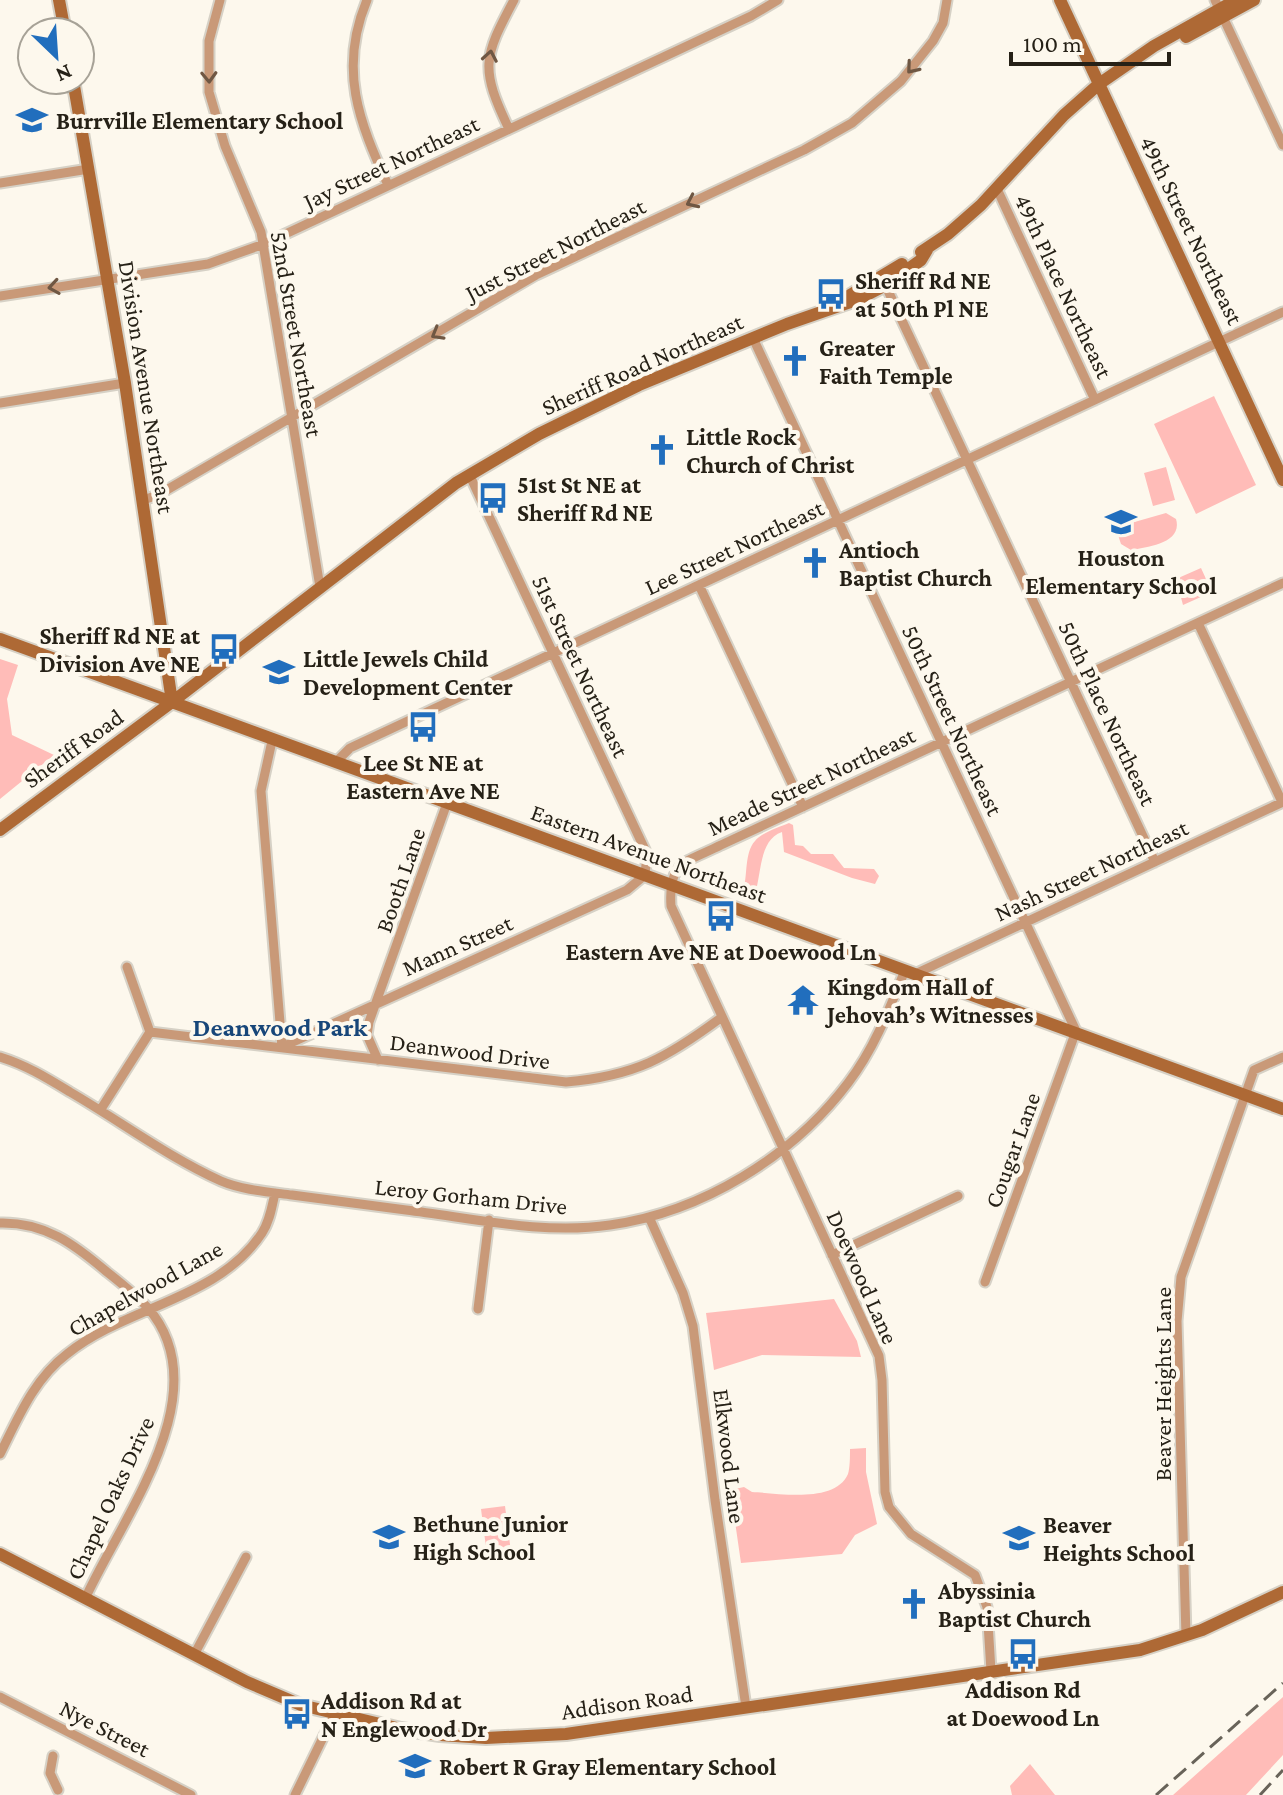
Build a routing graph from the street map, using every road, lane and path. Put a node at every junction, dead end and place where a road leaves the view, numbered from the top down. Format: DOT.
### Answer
graph roads {
  1 [pos="220,0"];
  2 [pos="367,0"];
  3 [pos="514,0"];
  4 [pos="778,0"];
  5 [pos="947,0"];
  6 [pos="1060,0"];
  7 [pos="1236,0"];
  8 [pos="1254,0"];
  9 [pos="1219,8"];
  10 [pos="1100,88"];
  11 [pos="76,96"];
  12 [pos="509,129"];
  13 [pos="1283,145"];
  14 [pos="89,169"];
  15 [pos="0,183"];
  16 [pos="388,185"];
  17 [pos="997,189"];
  18 [pos="264,244"];
  19 [pos="108,280"];
  20 [pos="884,281"];
  21 [pos="0,296"];
  22 [pos="1283,312"];
  23 [pos="753,338"];
  24 [pos="1220,342"];
  25 [pos="125,383"];
  26 [pos="1095,400"];
  27 [pos="0,403"];
  28 [pos="292,418"];
  29 [pos="967,460"];
  30 [pos="470,476"];
  31 [pos="1283,480"];
  32 [pos="143,500"];
  33 [pos="838,520"];
  34 [pos="1283,583"];
  35 [pos="699,585"];
  36 [pos="320,587"];
  37 [pos="1198,623"];
  38 [pos="0,639"];
  39 [pos="553,653"];
  40 [pos="1071,682"];
  41 [pos="172,702"];
  42 [pos="272,741"];
  43 [pos="941,742"];
  44 [pos="336,762"];
  45 [pos="1282,802"];
  46 [pos="447,803"];
  47 [pos="803,807"];
  48 [pos="0,830"];
  49 [pos="1155,862"];
  50 [pos="645,875"];
  51 [pos="669,884"];
  52 [pos="1025,923"];
  53 [pos="127,967"];
  54 [pos="910,972"];
  55 [pos="378,1003"];
  56 [pos="722,1017"];
  57 [pos="1076,1031"];
  58 [pos="150,1032"];
  59 [pos="282,1047"];
  60 [pos="0,1057"];
  61 [pos="1283,1057"];
  62 [pos="378,1060"];
  63 [pos="1244,1094"];
  64 [pos="101,1109"];
  65 [pos="1283,1109"];
  66 [pos="783,1150"];
  67 [pos="275,1193"];
  68 [pos="958,1196"];
  69 [pos="649,1217"];
  70 [pos="489,1220"];
  71 [pos="0,1223"];
  72 [pos="832,1255"];
  73 [pos="985,1282"];
  74 [pos="478,1309"];
  75 [pos="150,1310"];
  76 [pos="0,1454"];
  77 [pos="0,1554"];
  78 [pos="246,1557"];
  79 [pos="1283,1592"];
  80 [pos="85,1599"];
  81 [pos="1186,1636"];
  82 [pos="194,1655"];
  83 [pos="991,1671"];
  84 [pos="0,1697"];
  85 [pos="746,1707"];
  86 [pos="334,1715"];
  87 [pos="53,1756"];
  88 [pos="58,1790"];
  89 [pos="191,1795"];
  90 [pos="295,1795"];
  1 -- 18 [label="street, 52nd Street Northeast, one-way"];
  2 -- 16 [label="street"];
  12 -- 3 [label="street, one-way"];
  4 -- 12 [label="street, Jay Street Northeast"];
  5 -- 28 [label="street, Just Street Northeast, one-way"];
  6 -- 10 [label="main road, 49th Street Northeast"];
  7 -- 9 [label="main road, Sheriff Road Northeast"];
  8 -- 9 [label="main road, Sheriff Road Northeast"];
  9 -- 10 [label="main road, Sheriff Road Northeast"];
  9 -- 13 [label="street"];
  10 -- 17 [label="main road, Sheriff Road Northeast"];
  10 -- 24 [label="main road, 49th Street Northeast"];
  11 -- 14 [label="main road, Division Avenue Northeast"];
  12 -- 16 [label="street, Jay Street Northeast"];
  14 -- 15 [label="street"];
  14 -- 19 [label="main road, Division Avenue Northeast"];
  16 -- 18 [label="street, Jay Street Northeast"];
  17 -- 20 [label="main road, Sheriff Road Northeast"];
  17 -- 26 [label="street, 49th Place Northeast"];
  18 -- 19 [label="street, Jay Street Northeast"];
  18 -- 28 [label="street, 52nd Street Northeast"];
  19 -- 21 [label="street, Jay Street Northeast, one-way"];
  19 -- 25 [label="main road, Division Avenue Northeast"];
  20 -- 23 [label="main road, Sheriff Road Northeast"];
  20 -- 29 [label="street, 50th Place Northeast"];
  22 -- 24 [label="street, Lee Street Northeast"];
  23 -- 30 [label="main road, Sheriff Road Northeast"];
  23 -- 33 [label="street, 50th Street Northeast"];
  24 -- 26 [label="street, Lee Street Northeast"];
  24 -- 31 [label="main road, 49th Street Northeast"];
  25 -- 27 [label="street"];
  25 -- 32 [label="main road, Division Avenue Northeast"];
  26 -- 29 [label="street, Lee Street Northeast"];
  28 -- 32 [label="street, Just Street Northeast"];
  28 -- 36 [label="street, 52nd Street Northeast"];
  29 -- 33 [label="street, Lee Street Northeast"];
  29 -- 40 [label="street, 50th Place Northeast"];
  30 -- 36 [label="main road, Sheriff Road Northeast"];
  30 -- 39 [label="street, 51st Street Northeast"];
  32 -- 41 [label="main road, Division Avenue Northeast"];
  33 -- 35 [label="street, Lee Street Northeast"];
  33 -- 43 [label="street, 50th Street Northeast"];
  34 -- 37 [label="street, Meade Street Northeast"];
  35 -- 39 [label="street, Lee Street Northeast"];
  35 -- 47 [label="street"];
  36 -- 41 [label="main road, Sheriff Road Northeast"];
  37 -- 40 [label="street, Meade Street Northeast"];
  37 -- 45 [label="street"];
  38 -- 41 [label="main road, Eastern Avenue Northeast"];
  39 -- 44 [label="street, Lee Street Northeast"];
  39 -- 50 [label="street, 51st Street Northeast"];
  40 -- 43 [label="street, Meade Street Northeast"];
  40 -- 49 [label="street, 50th Place Northeast"];
  41 -- 42 [label="main road, Eastern Avenue Northeast"];
  41 -- 48 [label="main road, Sheriff Road"];
  42 -- 44 [label="main road, Eastern Avenue Northeast"];
  42 -- 59 [label="street"];
  43 -- 47 [label="street, Meade Street Northeast"];
  43 -- 52 [label="street, 50th Street Northeast"];
  44 -- 46 [label="main road, Eastern Avenue Northeast"];
  45 -- 49 [label="street, Nash Street Northeast"];
  46 -- 50 [label="main road, Eastern Avenue Northeast"];
  46 -- 55 [label="street, Booth Lane"];
  47 -- 51 [label="street, Meade Street Northeast"];
  49 -- 52 [label="street, Nash Street Northeast"];
  50 -- 51 [label="main road, Eastern Avenue Northeast"];
  50 -- 55 [label="street, Mann Street"];
  51 -- 54 [label="main road, Eastern Avenue Northeast"];
  51 -- 56 [label="street, Doewood Lane"];
  52 -- 54 [label="street, Nash Street Northeast"];
  52 -- 57 [label="street, 50th Street Northeast"];
  53 -- 58 [label="street"];
  54 -- 57 [label="main road, Eastern Avenue Northeast"];
  54 -- 66 [label="street, Leroy Gorham Drive"];
  55 -- 59 [label="street, Mann Street"];
  55 -- 62 [label="street, Booth Lane"];
  56 -- 62 [label="street, Deanwood Drive"];
  56 -- 66 [label="street, Doewood Lane"];
  57 -- 63 [label="main road, Eastern Avenue Northeast"];
  57 -- 73 [label="street, Cougar Lane"];
  58 -- 59 [label="street, Deanwood Drive"];
  58 -- 64 [label="street"];
  59 -- 62 [label="street, Deanwood Drive"];
  60 -- 64 [label="street, Leroy Gorham Drive"];
  61 -- 63 [label="street, Beaver Heights Lane"];
  63 -- 65 [label="main road, Eastern Avenue Northeast"];
  63 -- 81 [label="street, Beaver Heights Lane"];
  64 -- 67 [label="street, Leroy Gorham Drive"];
  66 -- 69 [label="street, Leroy Gorham Drive"];
  66 -- 72 [label="street, Doewood Lane"];
  67 -- 70 [label="street, Leroy Gorham Drive"];
  67 -- 75 [label="street, Chapelwood Lane"];
  68 -- 72 [label="street"];
  69 -- 70 [label="street, Leroy Gorham Drive"];
  69 -- 85 [label="street, Elkwood Lane"];
  70 -- 74 [label="street"];
  71 -- 75 [label="street, Chapel Oaks Drive"];
  72 -- 83 [label="street, Doewood Lane"];
  75 -- 76 [label="street, Chapelwood Lane"];
  75 -- 80 [label="street, Chapel Oaks Drive"];
  77 -- 80 [label="main road, Addison Road"];
  78 -- 82 [label="street"];
  79 -- 81 [label="main road, Addison Road"];
  80 -- 82 [label="main road, Addison Road"];
  81 -- 83 [label="main road, Addison Road"];
  82 -- 86 [label="main road, Addison Road"];
  83 -- 85 [label="main road, Addison Road"];
  84 -- 89 [label="street, Nye Street"];
  85 -- 86 [label="main road, Addison Road"];
  86 -- 90 [label="street"];
  87 -- 88 [label="street"];
}
